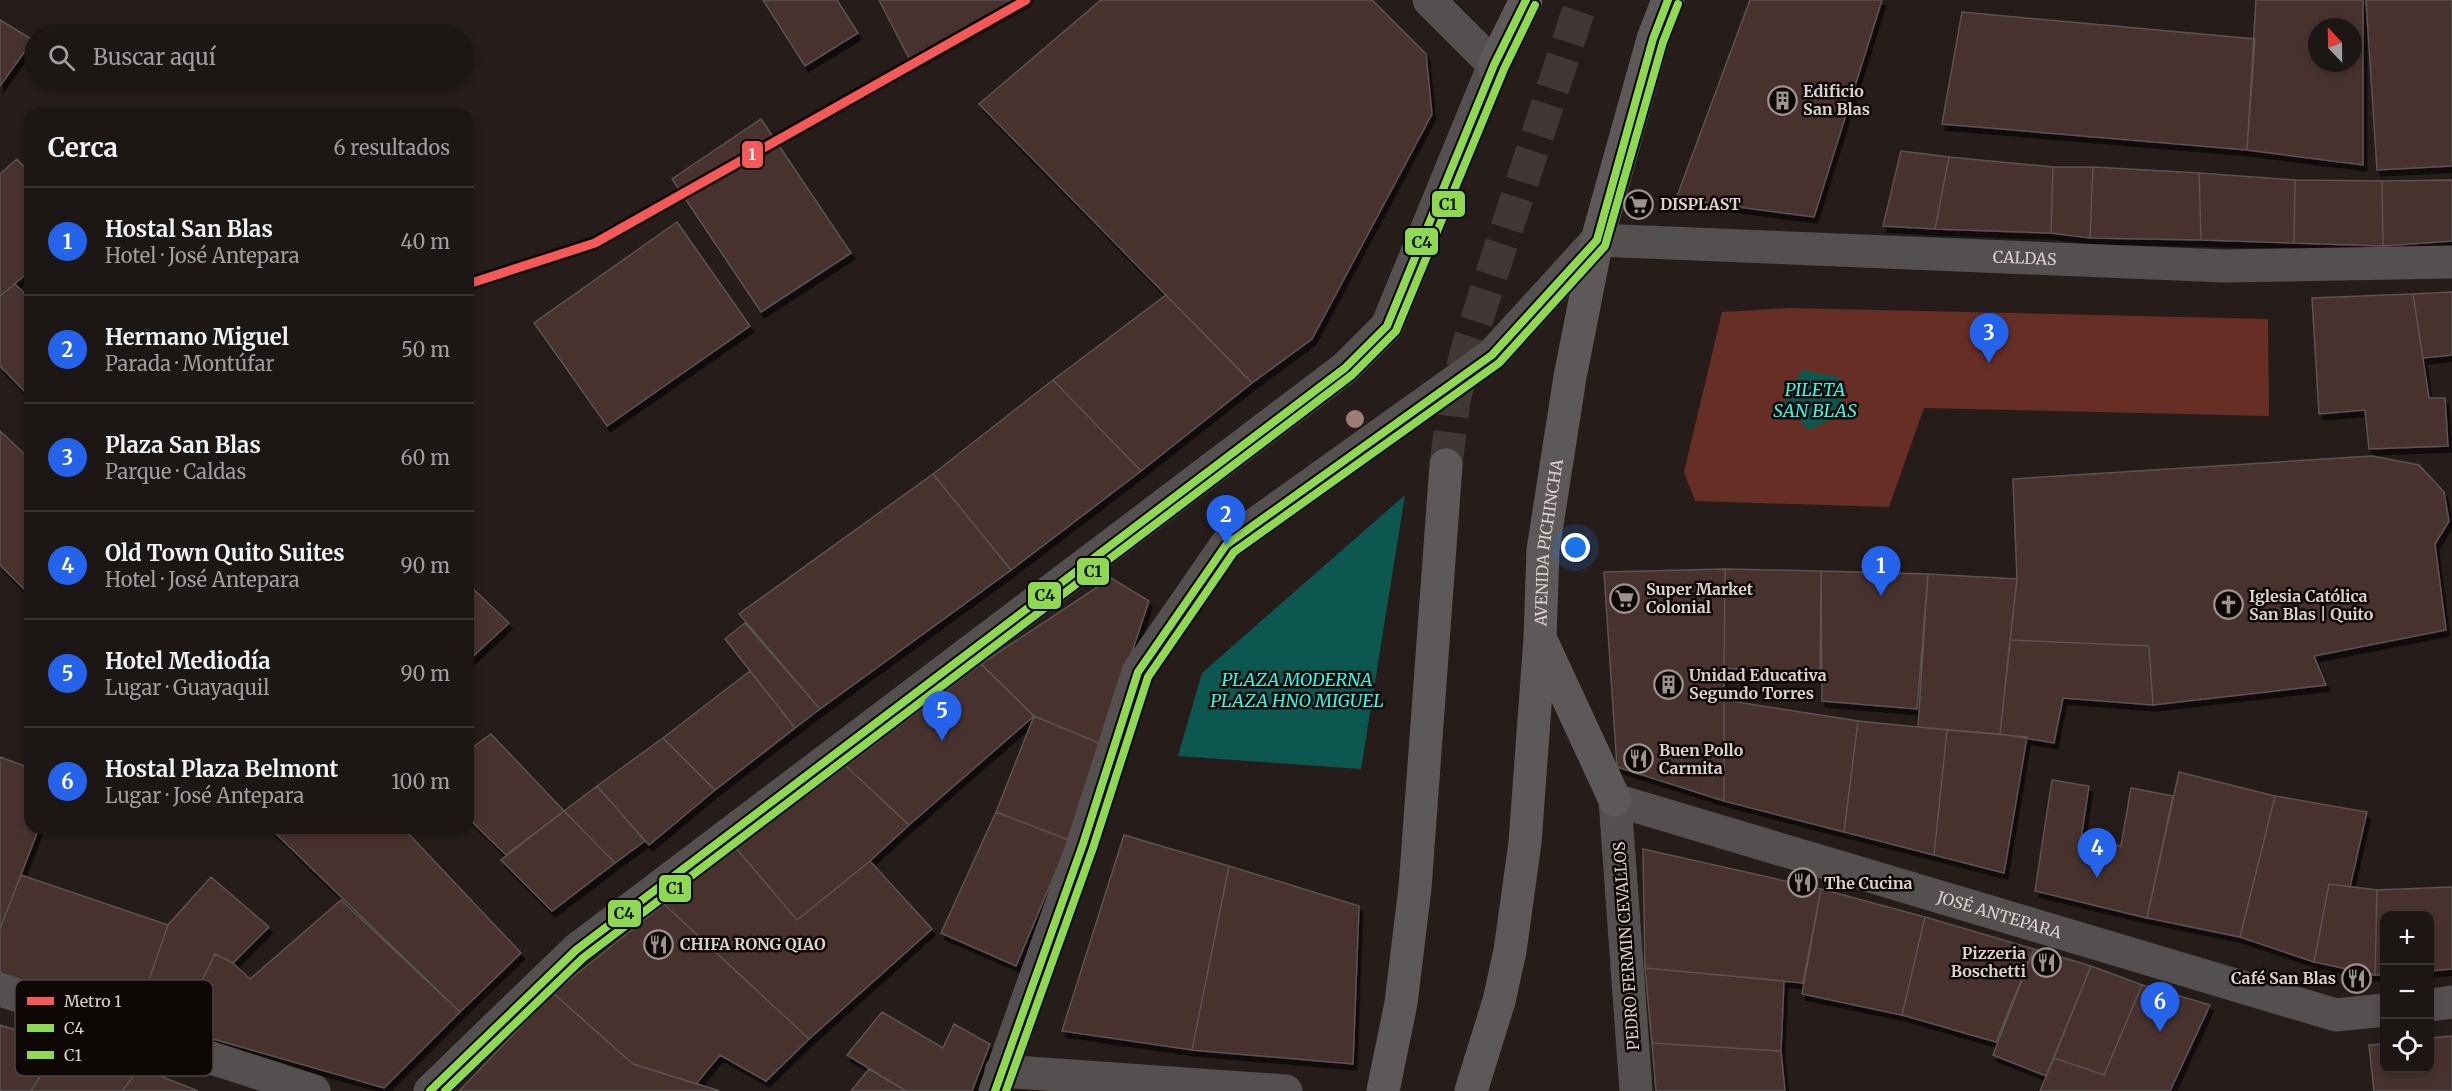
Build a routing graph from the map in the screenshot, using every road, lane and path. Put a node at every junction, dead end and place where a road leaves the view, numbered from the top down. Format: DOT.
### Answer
graph roads {
  1 [pos="1429,0"];
  2 [pos="1526,0"];
  3 [pos="1668,0"];
  4 [pos="1494,65"];
  5 [pos="1597,240"];
  6 [pos="2452,262"];
  7 [pos="1446,465"];
  8 [pos="1540,638"];
  9 [pos="1615,800"];
  10 [pos="0,990"];
  11 [pos="15,995"];
  12 [pos="2452,1002"];
  13 [pos="2434,1004"];
  14 [pos="2380,1011"];
  15 [pos="213,1059"];
  16 [pos="998,1081"];
  17 [pos="314,1091"];
  18 [pos="430,1091"];
  19 [pos="1286,1091"];
  20 [pos="1383,1091"];
  21 [pos="1471,1091"];
  22 [pos="1636,1091"];
  1 -- 4 [label="street"];
  2 -- 4 [label="main road"];
  3 -- 5 [label="main road, AVENIDA PICHINCHA"];
  4 -- 18 [label="street"];
  5 -- 6 [label="street, CALDAS"];
  5 -- 8 [label="main road, AVENIDA PICHINCHA"];
  5 -- 16 [label="street"];
  7 -- 20 [label="main road"];
  8 -- 9 [label="main road"];
  8 -- 21 [label="main road, AVENIDA PICHINCHA"];
  9 -- 14 [label="street, JOSÉ ANTEPARA"];
  9 -- 22 [label="street, PEDRO FERMIN CEVALLOS"];
  10 -- 11 [label="street"];
  12 -- 13 [label="street"];
  15 -- 17 [label="street"];
  16 -- 19 [label="street"];
}
